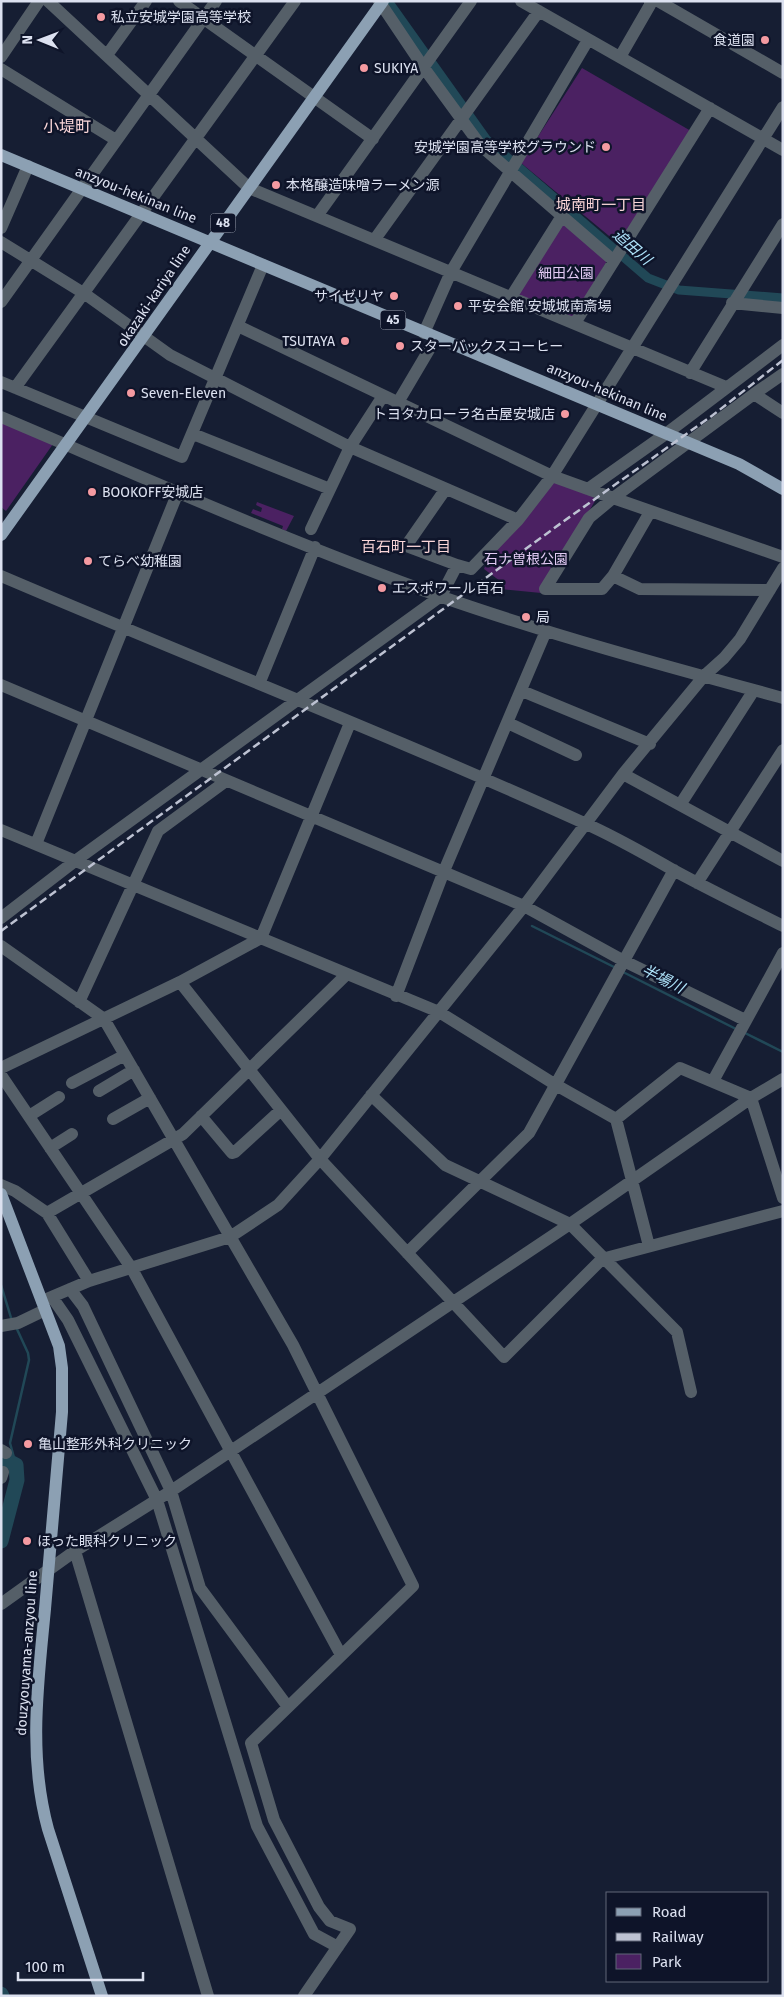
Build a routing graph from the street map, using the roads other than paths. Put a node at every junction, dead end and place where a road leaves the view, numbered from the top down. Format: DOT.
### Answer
graph roads {
  1 [pos="39,1"];
  2 [pos="48,1"];
  3 [pos="146,1"];
  4 [pos="179,1"];
  5 [pos="216,1"];
  6 [pos="294,1"];
  7 [pos="471,1"];
  8 [pos="521,1"];
  9 [pos="650,1"];
  10 [pos="658,1"];
  11 [pos="381,2"];
  12 [pos="539,11"];
  13 [pos="204,18"];
  14 [pos="588,40"];
  15 [pos="107,56"];
  16 [pos="255,56"];
  17 [pos="1,57"];
  18 [pos="620,57"];
  19 [pos="427,63"];
  20 [pos="1,69"];
  21 [pos="783,73"];
  22 [pos="149,94"];
  23 [pos="314,98"];
  24 [pos="783,107"];
  25 [pos="710,108"];
  26 [pos="464,115"];
  27 [pos="763,138"];
  28 [pos="195,139"];
  29 [pos="372,139"];
  30 [pos="116,140"];
  31 [pos="783,150"];
  32 [pos="1,155"];
  33 [pos="28,166"];
  34 [pos="512,167"];
  35 [pos="81,188"];
  36 [pos="249,188"];
  37 [pos="140,214"];
  38 [pos="317,216"];
  39 [pos="562,216"];
  40 [pos="783,224"];
  41 [pos="1,228"];
  42 [pos="375,239"];
  43 [pos="210,241"];
  44 [pos="1,242"];
  45 [pos="617,257"];
  46 [pos="33,259"];
  47 [pos="264,265"];
  48 [pos="450,272"];
  49 [pos="85,294"];
  50 [pos="511,297"];
  51 [pos="735,298"];
  52 [pos="1,302"];
  53 [pos="783,308"];
  54 [pos="575,323"];
  55 [pos="238,326"];
  56 [pos="430,335"];
  57 [pos="144,336"];
  58 [pos="783,345"];
  59 [pos="633,348"];
  60 [pos="690,373"];
  61 [pos="783,374"];
  62 [pos="216,378"];
  63 [pos="1,382"];
  64 [pos="726,387"];
  65 [pos="15,388"];
  66 [pos="754,394"];
  67 [pos="383,396"];
  68 [pos="397,404"];
  69 [pos="598,404"];
  70 [pos="783,413"];
  71 [pos="87,416"];
  72 [pos="1,417"];
  73 [pos="667,433"];
  74 [pos="192,434"];
  75 [pos="687,443"];
  76 [pos="67,445"];
  77 [pos="350,448"];
  78 [pos="552,476"];
  79 [pos="330,489"];
  80 [pos="588,489"];
  81 [pos="783,489"];
  82 [pos="445,490"];
  83 [pos="178,492"];
  84 [pos="613,498"];
  85 [pos="650,512"];
  86 [pos="518,520"];
  87 [pos="311,529"];
  88 [pos="1,535"];
  89 [pos="315,547"];
  90 [pos="783,557"];
  91 [pos="457,565"];
  92 [pos="783,568"];
  93 [pos="1,576"];
  94 [pos="613,576"];
  95 [pos="770,590"];
  96 [pos="441,596"];
  97 [pos="122,628"];
  98 [pos="546,631"];
  99 [pos="704,676"];
  100 [pos="259,684"];
  101 [pos="1,685"];
  102 [pos="754,690"];
  103 [pos="522,691"];
  104 [pos="783,698"];
  105 [pos="298,699"];
  106 [pos="84,721"];
  107 [pos="350,723"];
  108 [pos="508,724"];
  109 [pos="650,744"];
  110 [pos="783,750"];
  111 [pos="576,755"];
  112 [pos="202,769"];
  113 [pos="778,769"];
  114 [pos="623,774"];
  115 [pos="484,779"];
  116 [pos="226,780"];
  117 [pos="680,805"];
  118 [pos="311,816"];
  119 [pos="585,823"];
  120 [pos="1,830"];
  121 [pos="730,832"];
  122 [pos="36,844"];
  123 [pos="75,861"];
  124 [pos="783,861"];
  125 [pos="674,870"];
  126 [pos="444,871"];
  127 [pos="697,883"];
  128 [pos="134,885"];
  129 [pos="524,906"];
  130 [pos="1,918"];
  131 [pos="783,926"];
  132 [pos="261,938"];
  133 [pos="1,946"];
  134 [pos="783,953"];
  135 [pos="624,961"];
  136 [pos="348,974"];
  137 [pos="180,982"];
  138 [pos="396,996"];
  139 [pos="79,1002"];
  140 [pos="439,1012"];
  141 [pos="104,1019"];
  142 [pos="745,1020"];
  143 [pos="125,1055"];
  144 [pos="1,1068"];
  145 [pos="250,1069"];
  146 [pos="134,1070"];
  147 [pos="1,1075"];
  148 [pos="783,1078"];
  149 [pos="712,1081"];
  150 [pos="72,1083"];
  151 [pos="556,1085"];
  152 [pos="99,1091"];
  153 [pos="371,1094"];
  154 [pos="58,1097"];
  155 [pos="150,1098"];
  156 [pos="751,1098"];
  157 [pos="281,1110"];
  158 [pos="29,1116"];
  159 [pos="201,1116"];
  160 [pos="114,1119"];
  161 [pos="616,1119"];
  162 [pos="72,1134"];
  163 [pos="174,1140"];
  164 [pos="50,1148"];
  165 [pos="320,1159"];
  166 [pos="480,1181"];
  167 [pos="634,1182"];
  168 [pos="1,1185"];
  169 [pos="80,1193"];
  170 [pos="1,1194"];
  171 [pos="783,1198"];
  172 [pos="783,1210"];
  173 [pos="48,1213"];
  174 [pos="570,1224"];
  175 [pos="230,1237"];
  176 [pos="649,1246"];
  177 [pos="407,1253"];
  178 [pos="602,1258"];
  179 [pos="132,1269"];
  180 [pos="89,1281"];
  181 [pos="70,1289"];
  182 [pos="46,1302"];
  183 [pos="454,1302"];
  184 [pos="9,1324"];
  185 [pos="317,1391"];
  186 [pos="691,1392"];
  187 [pos="230,1451"];
  188 [pos="171,1491"];
  189 [pos="156,1500"];
  190 [pos="75,1551"];
  191 [pos="48,1569"];
  192 [pos="7,1601"];
  193 [pos="341,1655"];
  194 [pos="288,1707"];
  195 [pos="338,1947"];
  196 [pos="102,1996"];
  197 [pos="208,1996"];
  198 [pos="304,1996"];
  1 -- 17 [label="street"];
  2 -- 15 [label="street"];
  3 -- 15 [label="street"];
  4 -- 13 [label="street"];
  5 -- 13 [label="street"];
  6 -- 16 [label="street"];
  7 -- 19 [label="street"];
  8 -- 12 [label="street"];
  9 -- 18 [label="street"];
  10 -- 21 [label="street"];
  11 -- 19 [label="street"];
  11 -- 23 [label="main road, okazaki-kariya line / 48"];
  12 -- 14 [label="street"];
  12 -- 26 [label="street"];
  13 -- 16 [label="street"];
  13 -- 22 [label="street"];
  14 -- 18 [label="street"];
  14 -- 34 [label="street"];
  15 -- 22 [label="street"];
  16 -- 23 [label="street"];
  16 -- 28 [label="street"];
  18 -- 25 [label="street"];
  19 -- 26 [label="street"];
  19 -- 29 [label="street"];
  20 -- 30 [label="street"];
  22 -- 28 [label="street"];
  22 -- 30 [label="street"];
  23 -- 29 [label="street"];
  23 -- 36 [label="main road, okazaki-kariya line / 48"];
  24 -- 27 [label="street"];
  25 -- 27 [label="street"];
  25 -- 45 [label="street"];
  26 -- 34 [label="street"];
  26 -- 42 [label="street"];
  27 -- 31 [label="street"];
  27 -- 59 [label="street"];
  28 -- 36 [label="street"];
  28 -- 37 [label="street"];
  29 -- 38 [label="street"];
  30 -- 35 [label="street"];
  32 -- 33 [label="main road, anzyou-hekinan line / 45"];
  33 -- 35 [label="main road, anzyou-hekinan line / 45"];
  33 -- 41 [label="street"];
  34 -- 39 [label="street"];
  34 -- 48 [label="street"];
  35 -- 37 [label="main road, anzyou-hekinan line / 45"];
  35 -- 46 [label="street"];
  36 -- 38 [label="street"];
  36 -- 43 [label="main road, okazaki-kariya line / 48"];
  37 -- 43 [label="main road, anzyou-hekinan line / 45"];
  37 -- 49 [label="street"];
  38 -- 42 [label="street"];
  39 -- 45 [label="street"];
  39 -- 50 [label="street"];
  40 -- 51 [label="street"];
  42 -- 48 [label="street"];
  43 -- 47 [label="main road, anzyou-hekinan line / 45"];
  43 -- 57 [label="main road, okazaki-kariya line / 48"];
  44 -- 46 [label="street"];
  45 -- 54 [label="street"];
  46 -- 49 [label="street"];
  46 -- 52 [label="street"];
  47 -- 55 [label="street"];
  47 -- 56 [label="main road, anzyou-hekinan line / 45"];
  48 -- 50 [label="street"];
  48 -- 56 [label="street"];
  49 -- 57 [label="street"];
  49 -- 65 [label="street"];
  50 -- 54 [label="street"];
  51 -- 53 [label="street"];
  51 -- 60 [label="street"];
  54 -- 59 [label="street"];
  55 -- 62 [label="street"];
  55 -- 67 [label="street"];
  56 -- 68 [label="street"];
  56 -- 69 [label="main road, anzyou-hekinan line / 45"];
  57 -- 62 [label="street"];
  57 -- 71 [label="main road, okazaki-kariya line / 48"];
  58 -- 64 [label="street"];
  59 -- 60 [label="street"];
  59 -- 69 [label="street"];
  60 -- 64 [label="street"];
  61 -- 66 [label="street"];
  62 -- 74 [label="street"];
  62 -- 77 [label="street"];
  63 -- 65 [label="street"];
  64 -- 73 [label="street"];
  65 -- 71 [label="street"];
  66 -- 70 [label="street"];
  66 -- 75 [label="street"];
  67 -- 68 [label="street"];
  67 -- 77 [label="street"];
  68 -- 78 [label="street"];
  69 -- 73 [label="main road, anzyou-hekinan line / 45"];
  69 -- 78 [label="street"];
  71 -- 74 [label="street"];
  71 -- 76 [label="main road, okazaki-kariya line / 48"];
  72 -- 76 [label="street"];
  73 -- 75 [label="main road, anzyou-hekinan line / 45"];
  73 -- 80 [label="street"];
  74 -- 79 [label="street"];
  75 -- 81 [label="main road, anzyou-hekinan line / 45"];
  75 -- 84 [label="street"];
  76 -- 83 [label="street"];
  76 -- 88 [label="main road, okazaki-kariya line / 48"];
  77 -- 79 [label="street"];
  77 -- 82 [label="street"];
  78 -- 80 [label="street"];
  78 -- 86 [label="street"];
  79 -- 87 [label="street"];
  80 -- 84 [label="street"];
  82 -- 86 [label="street"];
  82 -- 91 [label="street"];
  83 -- 89 [label="street"];
  83 -- 97 [label="street"];
  84 -- 85 [label="street"];
  84 -- 94 [label="street"];
  85 -- 90 [label="street"];
  85 -- 94 [label="street"];
  86 -- 91 [label="street"];
  89 -- 96 [label="street"];
  89 -- 100 [label="street"];
  91 -- 96 [label="street"];
  92 -- 95 [label="street"];
  93 -- 97 [label="street"];
  94 -- 95 [label="street"];
  95 -- 99 [label="street"];
  96 -- 98 [label="street"];
  96 -- 105 [label="street"];
  97 -- 100 [label="street"];
  97 -- 106 [label="street"];
  98 -- 99 [label="street"];
  98 -- 103 [label="street"];
  99 -- 102 [label="street"];
  99 -- 109 [label="street"];
  100 -- 105 [label="street"];
  101 -- 106 [label="street"];
  102 -- 104 [label="street"];
  102 -- 117 [label="street"];
  103 -- 108 [label="street"];
  103 -- 109 [label="street"];
  105 -- 107 [label="street"];
  105 -- 112 [label="street"];
  106 -- 112 [label="street"];
  106 -- 122 [label="street"];
  107 -- 115 [label="street"];
  107 -- 118 [label="street"];
  108 -- 111 [label="street"];
  108 -- 115 [label="street"];
  109 -- 114 [label="street"];
  110 -- 113 [label="street"];
  112 -- 116 [label="street"];
  112 -- 123 [label="street"];
  113 -- 121 [label="street"];
  114 -- 117 [label="street"];
  114 -- 119 [label="street"];
  115 -- 119 [label="street"];
  115 -- 126 [label="street"];
  116 -- 118 [label="street"];
  116 -- 128 [label="street"];
  117 -- 121 [label="street"];
  118 -- 126 [label="street"];
  118 -- 132 [label="street"];
  119 -- 125 [label="street"];
  119 -- 129 [label="street"];
  120 -- 122 [label="street"];
  121 -- 124 [label="street"];
  121 -- 127 [label="street"];
  122 -- 123 [label="street"];
  123 -- 128 [label="street"];
  123 -- 130 [label="street"];
  125 -- 127 [label="street"];
  125 -- 135 [label="street"];
  126 -- 129 [label="street"];
  126 -- 138 [label="street"];
  127 -- 131 [label="street"];
  128 -- 132 [label="street"];
  128 -- 139 [label="street"];
  129 -- 135 [label="street"];
  129 -- 140 [label="street"];
  132 -- 136 [label="street"];
  132 -- 137 [label="street"];
  133 -- 139 [label="street"];
  134 -- 142 [label="street"];
  135 -- 142 [label="street"];
  135 -- 151 [label="street"];
  136 -- 138 [label="street"];
  136 -- 145 [label="street"];
  137 -- 141 [label="street"];
  137 -- 145 [label="street"];
  138 -- 140 [label="street"];
  139 -- 141 [label="street"];
  140 -- 151 [label="street"];
  140 -- 153 [label="street"];
  141 -- 143 [label="street"];
  141 -- 144 [label="street"];
  142 -- 149 [label="street"];
  143 -- 146 [label="street"];
  143 -- 150 [label="street"];
  145 -- 157 [label="street"];
  145 -- 159 [label="street"];
  146 -- 152 [label="street"];
  146 -- 155 [label="street"];
  147 -- 158 [label="street"];
  148 -- 156 [label="street"];
  149 -- 156 [label="street"];
  149 -- 161 [label="street"];
  151 -- 161 [label="street"];
  151 -- 166 [label="street"];
  153 -- 165 [label="street"];
  153 -- 166 [label="street"];
  154 -- 158 [label="street"];
  155 -- 160 [label="street"];
  155 -- 163 [label="street"];
  156 -- 167 [label="street"];
  156 -- 171 [label="street"];
  157 -- 159 [label="street"];
  157 -- 165 [label="street"];
  158 -- 164 [label="street"];
  159 -- 163 [label="street"];
  161 -- 167 [label="street"];
  162 -- 164 [label="street"];
  163 -- 169 [label="street"];
  163 -- 175 [label="street"];
  164 -- 169 [label="street"];
  165 -- 175 [label="street"];
  165 -- 177 [label="street"];
  166 -- 174 [label="street"];
  166 -- 177 [label="street"];
  167 -- 174 [label="street"];
  167 -- 176 [label="street"];
  168 -- 173 [label="street"];
  169 -- 173 [label="street"];
  169 -- 179 [label="street"];
  170 -- 182 [label="main road, douzyouyama-anzyou line"];
  172 -- 176 [label="street"];
  173 -- 180 [label="street"];
  174 -- 178 [label="street"];
  174 -- 183 [label="street"];
  175 -- 179 [label="street"];
  175 -- 185 [label="street"];
  176 -- 178 [label="street"];
  177 -- 183 [label="street"];
  178 -- 183 [label="street"];
  178 -- 186 [label="street"];
  179 -- 180 [label="street"];
  179 -- 187 [label="street"];
  180 -- 181 [label="street"];
  181 -- 182 [label="street"];
  181 -- 188 [label="street"];
  182 -- 184 [label="street"];
  182 -- 189 [label="street"];
  182 -- 191 [label="main road, douzyouyama-anzyou line"];
  183 -- 185 [label="street"];
  185 -- 187 [label="street"];
  185 -- 193 [label="street"];
  187 -- 188 [label="street"];
  187 -- 193 [label="street"];
  188 -- 189 [label="street"];
  188 -- 194 [label="street"];
  189 -- 190 [label="street"];
  189 -- 195 [label="street"];
  190 -- 191 [label="street"];
  190 -- 197 [label="street"];
  191 -- 192 [label="street"];
  191 -- 196 [label="main road, douzyouyama-anzyou line"];
  193 -- 194 [label="street"];
  194 -- 195 [label="street"];
  195 -- 198 [label="street"];
}
